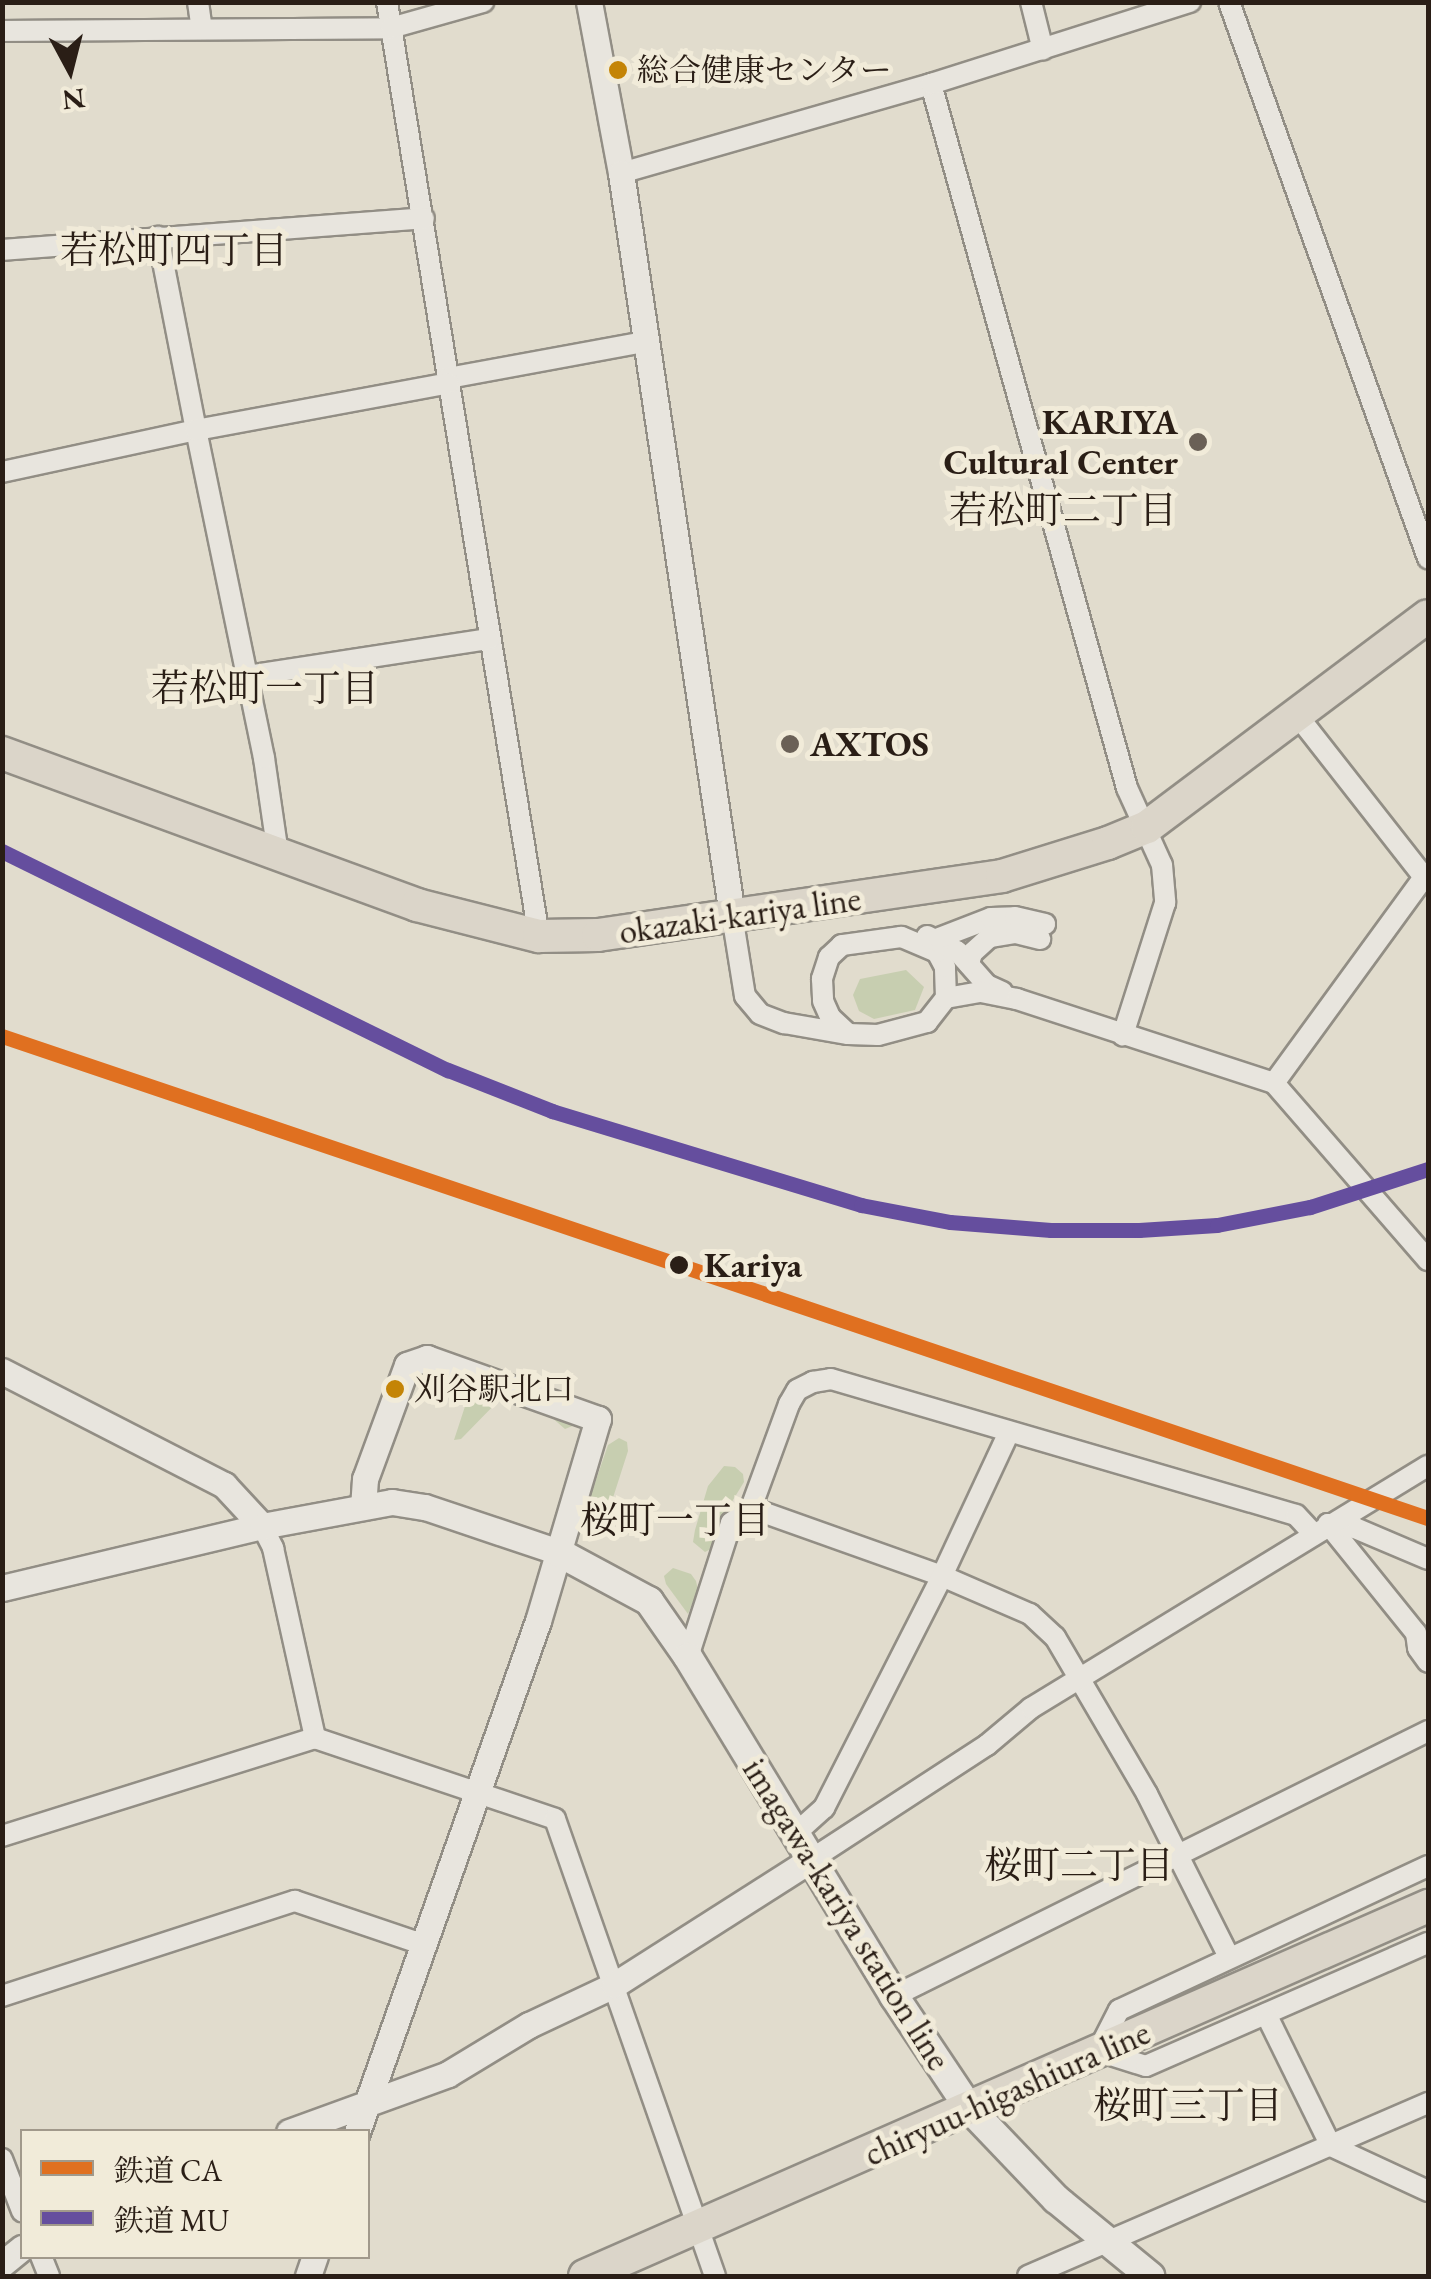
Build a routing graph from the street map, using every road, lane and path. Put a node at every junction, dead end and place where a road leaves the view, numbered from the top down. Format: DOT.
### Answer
graph roads {
  1 [pos="198,2"];
  2 [pos="387,2"];
  3 [pos="483,2"];
  4 [pos="589,2"];
  5 [pos="1031,2"];
  6 [pos="1190,2"];
  7 [pos="1229,2"];
  8 [pos="391,28"];
  9 [pos="202,29"];
  10 [pos="2,32"];
  11 [pos="1043,50"];
  12 [pos="931,84"];
  13 [pos="622,172"];
  14 [pos="424,218"];
  15 [pos="158,237"];
  16 [pos="2,250"];
  17 [pos="644,342"];
  18 [pos="448,380"];
  19 [pos="196,430"];
  20 [pos="2,472"];
  21 [pos="1421,514"];
  22 [pos="1428,558"];
  23 [pos="1428,616"];
  24 [pos="489,639"];
  25 [pos="246,676"];
  26 [pos="1297,715"];
  27 [pos="2,753"];
  28 [pos="1147,828"];
  29 [pos="278,854"];
  30 [pos="1427,876"];
  31 [pos="732,915"];
  32 [pos="539,936"];
  33 [pos="901,937"];
  34 [pos="939,938"];
  35 [pos="969,964"];
  36 [pos="946,998"];
  37 [pos="1017,999"];
  38 [pos="848,1034"];
  39 [pos="1123,1035"];
  40 [pos="1274,1084"];
  41 [pos="1428,1260"];
  42 [pos="2,1371"];
  43 [pos="1009,1432"];
  44 [pos="1428,1466"];
  45 [pos="362,1506"];
  46 [pos="751,1508"];
  47 [pos="262,1526"];
  48 [pos="1320,1529"];
  49 [pos="556,1551"];
  50 [pos="1428,1559"];
  51 [pos="942,1576"];
  52 [pos="2,1588"];
  53 [pos="688,1656"];
  54 [pos="1428,1662"];
  55 [pos="1081,1676"];
  56 [pos="1428,1731"];
  57 [pos="316,1738"];
  58 [pos="475,1792"];
  59 [pos="796,1834"];
  60 [pos="2,1836"];
  61 [pos="1177,1854"];
  62 [pos="812,1858"];
  63 [pos="1428,1866"];
  64 [pos="1428,1906"];
  65 [pos="1428,1942"];
  66 [pos="422,1944"];
  67 [pos="1229,1957"];
  68 [pos="614,1985"];
  69 [pos="2,1996"];
  70 [pos="894,1996"];
  71 [pos="1266,2014"];
  72 [pos="1098,2051"];
  73 [pos="368,2100"];
  74 [pos="1428,2103"];
  75 [pos="969,2108"];
  76 [pos="296,2129"];
  77 [pos="358,2129"];
  78 [pos="1331,2146"];
  79 [pos="2,2159"];
  80 [pos="1428,2191"];
  81 [pos="20,2206"];
  82 [pos="696,2229"];
  83 [pos="1106,2244"];
  84 [pos="585,2276"];
  85 [pos="715,2276"];
  86 [pos="1028,2276"];
  87 [pos="1150,2276"];
  1 -- 9 [label="street"];
  2 -- 8 [label="street"];
  3 -- 8 [label="street"];
  4 -- 13 [label="street"];
  5 -- 11 [label="street"];
  6 -- 11 [label="street"];
  7 -- 21 [label="street"];
  8 -- 9 [label="street"];
  8 -- 14 [label="street"];
  9 -- 10 [label="street"];
  11 -- 12 [label="street"];
  12 -- 13 [label="street"];
  12 -- 28 [label="street"];
  13 -- 17 [label="street"];
  14 -- 15 [label="street"];
  14 -- 18 [label="street"];
  15 -- 16 [label="street"];
  15 -- 19 [label="street"];
  17 -- 18 [label="street"];
  17 -- 31 [label="street"];
  18 -- 19 [label="street"];
  18 -- 24 [label="street"];
  19 -- 20 [label="street"];
  19 -- 25 [label="street"];
  21 -- 22 [label="street"];
  23 -- 26 [label="main road, okazaki-kariya line"];
  24 -- 25 [label="street"];
  24 -- 32 [label="street"];
  25 -- 29 [label="street"];
  26 -- 28 [label="main road, okazaki-kariya line"];
  26 -- 30 [label="street"];
  27 -- 29 [label="main road, okazaki-kariya line"];
  28 -- 31 [label="main road, okazaki-kariya line"];
  28 -- 39 [label="street"];
  29 -- 32 [label="main road, okazaki-kariya line"];
  30 -- 40 [label="street"];
  31 -- 32 [label="main road, okazaki-kariya line"];
  31 -- 38 [label="street"];
  33 -- 34 [label="street"];
  33 -- 36 [label="street"];
  33 -- 38 [label="street"];
  34 -- 35 [label="street"];
  34 -- 35 [label="street"];
  35 -- 37 [label="street"];
  36 -- 37 [label="street"];
  36 -- 38 [label="street"];
  37 -- 39 [label="street"];
  39 -- 40 [label="street"];
  40 -- 41 [label="street"];
  42 -- 47 [label="street"];
  43 -- 46 [label="street"];
  43 -- 48 [label="street"];
  43 -- 51 [label="street"];
  44 -- 48 [label="street"];
  45 -- 47 [label="street"];
  45 -- 49 [label="street"];
  45 -- 49 [label="street"];
  46 -- 51 [label="street"];
  46 -- 53 [label="street"];
  47 -- 52 [label="street"];
  47 -- 57 [label="street"];
  48 -- 50 [label="street"];
  48 -- 54 [label="street"];
  48 -- 55 [label="street"];
  49 -- 53 [label="main road, imagawa-kariya station line"];
  49 -- 58 [label="street"];
  51 -- 55 [label="street"];
  51 -- 59 [label="street"];
  53 -- 59 [label="main road, imagawa-kariya station line"];
  55 -- 61 [label="street"];
  55 -- 62 [label="street"];
  56 -- 61 [label="street"];
  57 -- 58 [label="street"];
  57 -- 60 [label="street"];
  58 -- 66 [label="street"];
  58 -- 68 [label="street"];
  59 -- 62 [label="main road, imagawa-kariya station line"];
  61 -- 67 [label="street"];
  61 -- 70 [label="street"];
  62 -- 68 [label="street"];
  62 -- 70 [label="main road, imagawa-kariya station line"];
  63 -- 67 [label="street"];
  64 -- 72 [label="main road, chiryuu-higashiura line"];
  65 -- 71 [label="street"];
  66 -- 69 [label="street"];
  66 -- 73 [label="street"];
  67 -- 72 [label="street"];
  68 -- 73 [label="street"];
  68 -- 82 [label="street"];
  70 -- 75 [label="main road, imagawa-kariya station line"];
  71 -- 72 [label="street"];
  71 -- 78 [label="street"];
  72 -- 75 [label="main road, chiryuu-higashiura line"];
  73 -- 76 [label="street"];
  73 -- 77 [label="street"];
  74 -- 78 [label="street"];
  75 -- 82 [label="main road, chiryuu-higashiura line"];
  75 -- 83 [label="main road, imagawa-kariya station line"];
  78 -- 80 [label="street"];
  78 -- 83 [label="street"];
  79 -- 81 [label="street"];
  82 -- 84 [label="main road, chiryuu-higashiura line"];
  82 -- 85 [label="street"];
  83 -- 86 [label="street"];
  83 -- 87 [label="main road, imagawa-kariya station line"];
}
